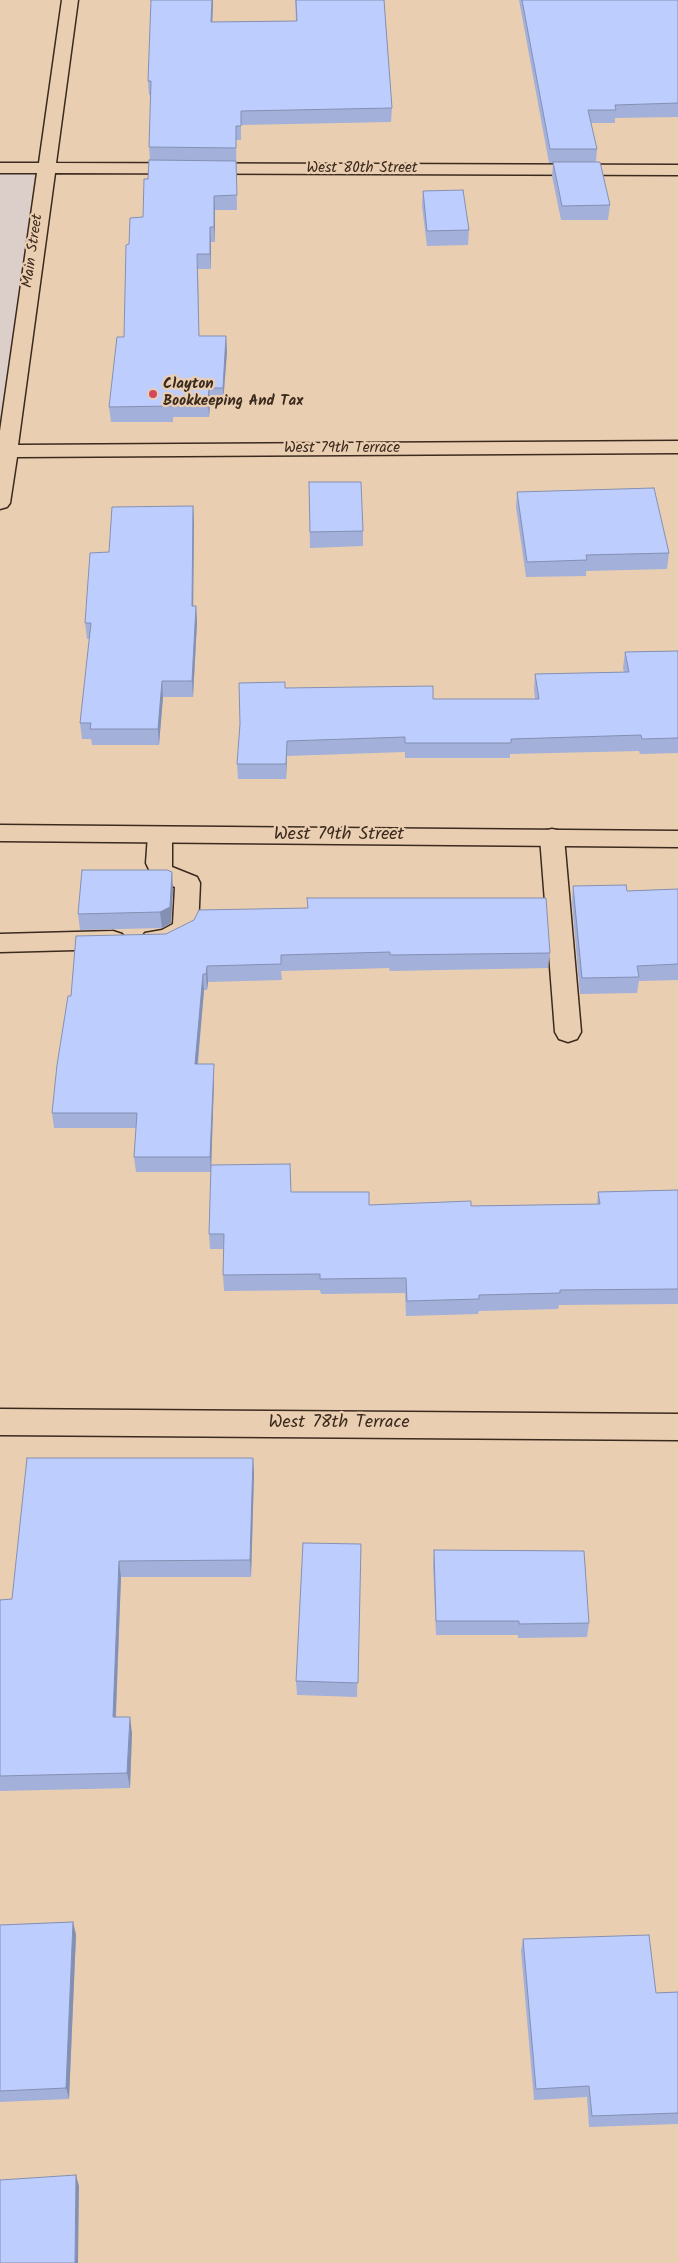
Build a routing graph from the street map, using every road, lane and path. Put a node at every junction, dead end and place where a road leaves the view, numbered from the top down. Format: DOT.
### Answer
graph roads {
  1 [pos="70,0"];
  2 [pos="0,168"];
  3 [pos="46,168"];
  4 [pos="678,170"];
  5 [pos="678,447"];
  6 [pos="3,451"];
  7 [pos="0,503"];
  8 [pos="0,833"];
  9 [pos="160,835"];
  10 [pos="552,838"];
  11 [pos="678,838"];
  12 [pos="0,943"];
  13 [pos="568,1032"];
  14 [pos="0,1422"];
  15 [pos="678,1426"];
  1 -- 3 [label="street, Main Street"];
  2 -- 3 [label="street, West 80th Street"];
  3 -- 4 [label="street, West 80th Street"];
  3 -- 6 [label="street, Main Street"];
  5 -- 6 [label="street, West 79th Terrace"];
  6 -- 7 [label="street, Main Street"];
  8 -- 9 [label="street, West 79th Street"];
  9 -- 10 [label="street, West 79th Street"];
  9 -- 12 [label="street"];
  10 -- 11 [label="street, West 79th Street"];
  10 -- 13 [label="street"];
  14 -- 15 [label="street, West 78th Terrace"];
}
